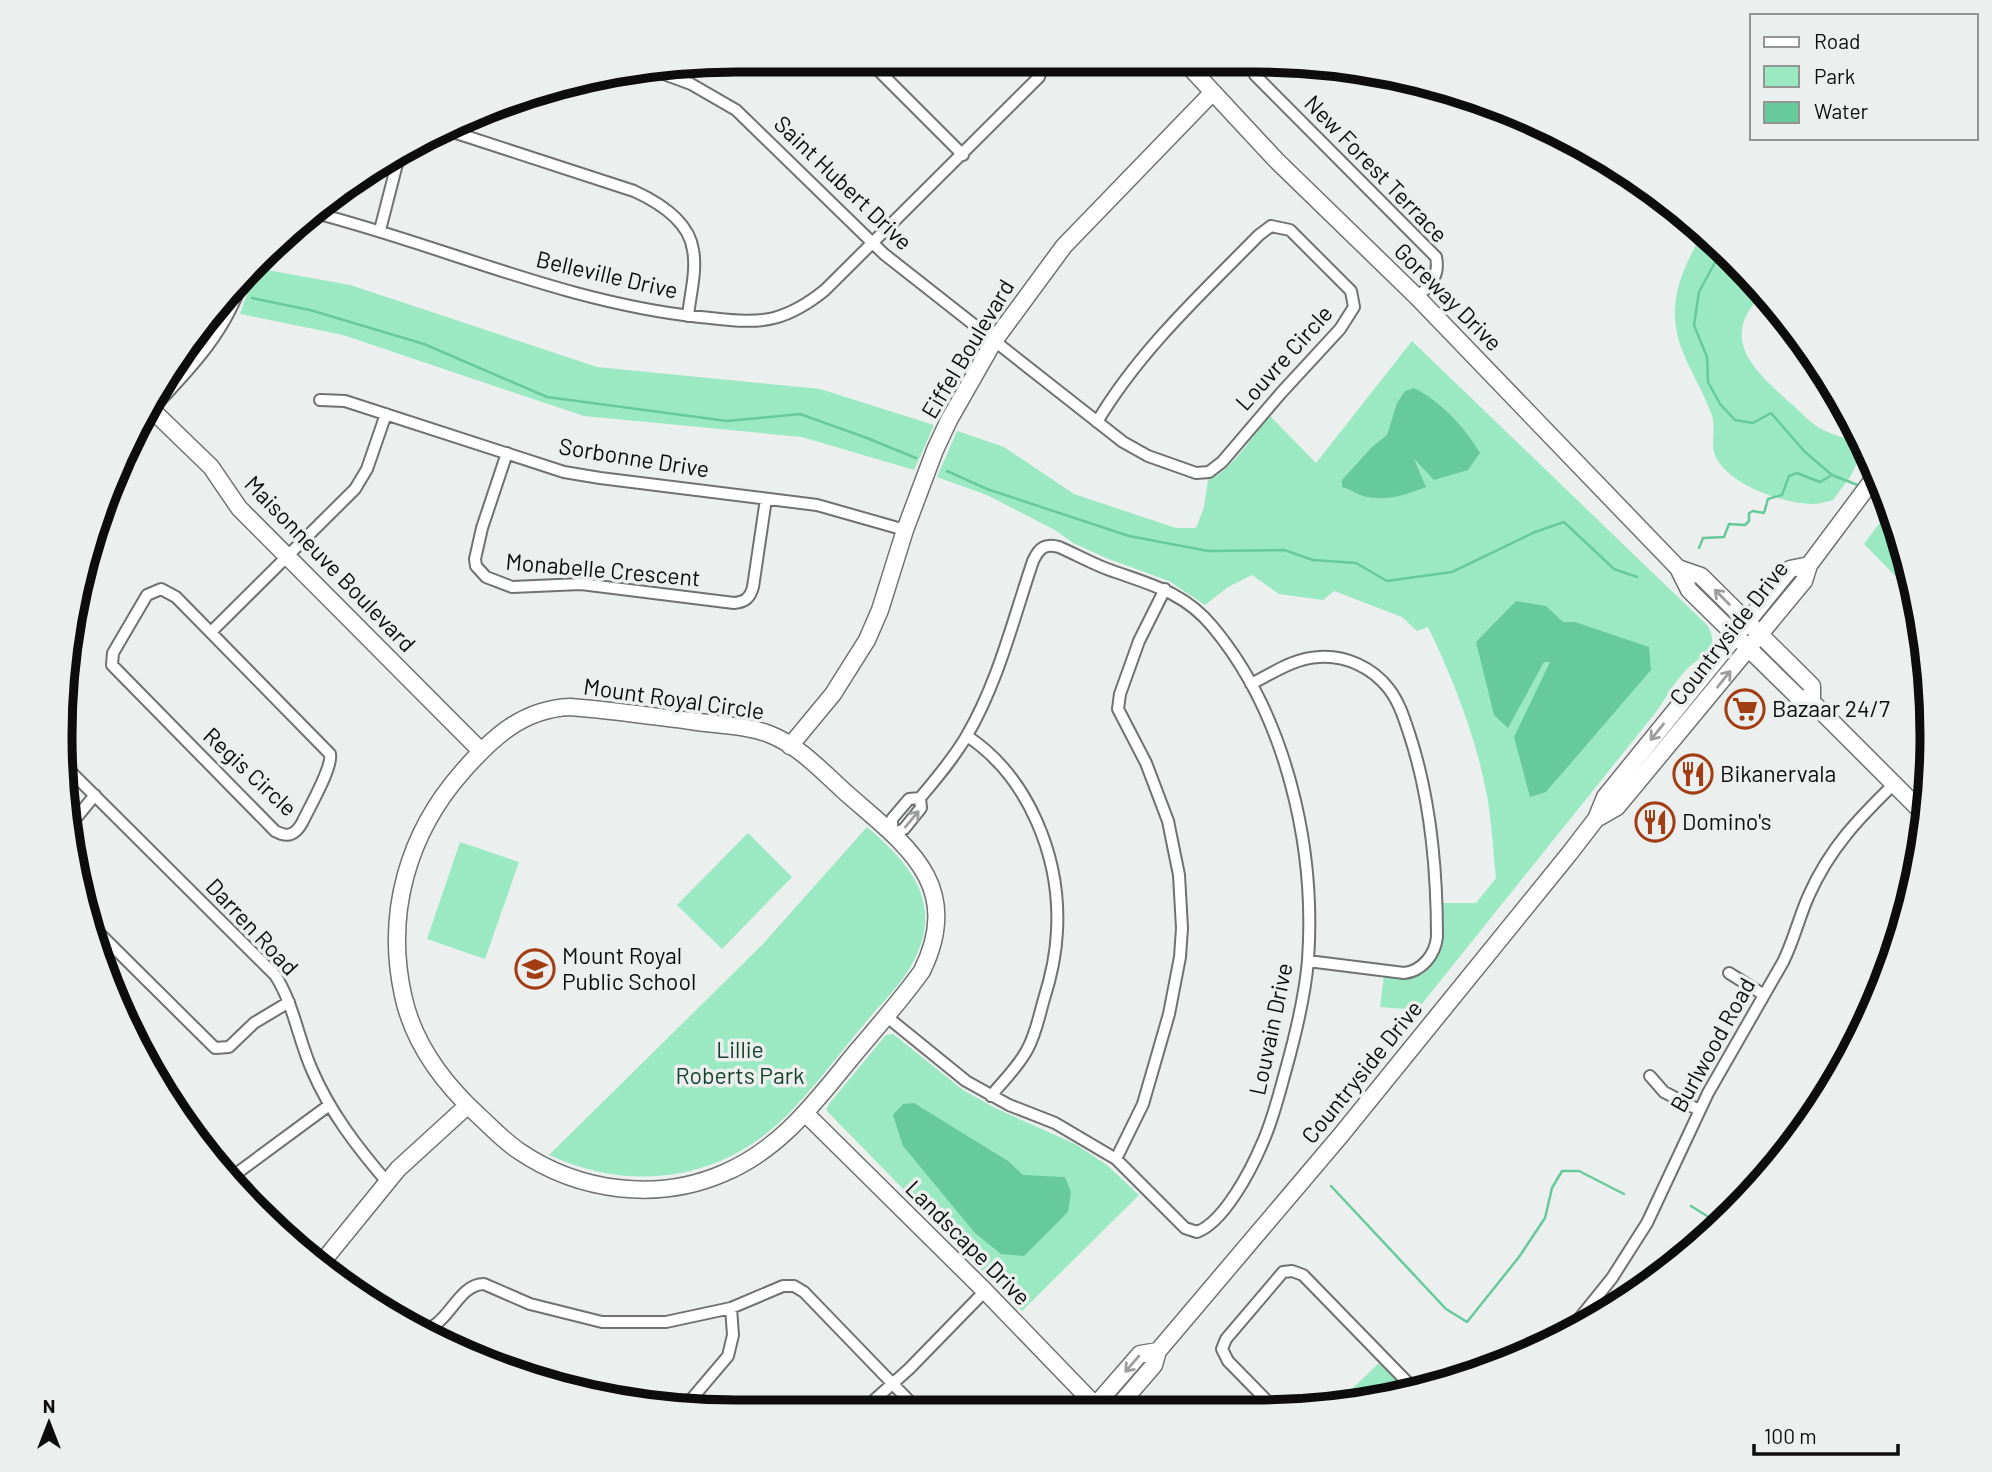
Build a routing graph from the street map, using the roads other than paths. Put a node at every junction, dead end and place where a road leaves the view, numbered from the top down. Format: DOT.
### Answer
graph roads {
  1 [pos="880,72"];
  2 [pos="1041,72"];
  3 [pos="1194,72"];
  4 [pos="666,75"];
  5 [pos="1255,75"];
  6 [pos="1213,92"];
  7 [pos="457,133"];
  8 [pos="963,155"];
  9 [pos="397,166"];
  10 [pos="323,216"];
  11 [pos="380,230"];
  12 [pos="872,243"];
  13 [pos="1417,298"];
  14 [pos="235,301"];
  15 [pos="688,316"];
  16 [pos="994,341"];
  17 [pos="173,384"];
  18 [pos="320,400"];
  19 [pos="156,413"];
  20 [pos="386,414"];
  21 [pos="1097,422"];
  22 [pos="507,453"];
  23 [pos="1870,482"];
  24 [pos="766,499"];
  25 [pos="905,530"];
  26 [pos="287,556"];
  27 [pos="1809,565"];
  28 [pos="1678,568"];
  29 [pos="1166,589"];
  30 [pos="1747,622"];
  31 [pos="211,632"];
  32 [pos="1760,635"];
  33 [pos="1736,636"];
  34 [pos="1749,649"];
  35 [pos="1251,684"];
  36 [pos="1812,702"];
  37 [pos="967,736"];
  38 [pos="790,746"];
  39 [pos="481,751"];
  40 [pos="73,774"];
  41 [pos="1894,784"];
  42 [pos="95,795"];
  43 [pos="1916,806"];
  44 [pos="76,817"];
  45 [pos="1596,818"];
  46 [pos="892,834"];
  47 [pos="103,938"];
  48 [pos="1308,961"];
  49 [pos="1729,972"];
  50 [pos="1764,995"];
  51 [pos="289,1002"];
  52 [pos="886,1016"];
  53 [pos="1650,1076"];
  54 [pos="991,1096"];
  55 [pos="328,1106"];
  56 [pos="467,1106"];
  57 [pos="1699,1110"];
  58 [pos="806,1114"];
  59 [pos="1116,1159"];
  60 [pos="237,1174"];
  61 [pos="387,1182"];
  62 [pos="326,1258"];
  63 [pos="985,1291"];
  64 [pos="731,1308"];
  65 [pos="1583,1314"];
  66 [pos="432,1326"];
  67 [pos="1158,1351"];
  68 [pos="1408,1382"];
  69 [pos="894,1384"];
  70 [pos="692,1399"];
  71 [pos="875,1400"];
  72 [pos="909,1400"];
  73 [pos="1089,1400"];
  74 [pos="1102,1400"];
  75 [pos="1124,1400"];
  76 [pos="1266,1400"];
  1 -- 8 [label="street"];
  2 -- 8 [label="street, Belleville Drive"];
  3 -- 6 [label="street, Goreway Drive"];
  4 -- 12 [label="street, Saint Hubert Drive"];
  5 -- 13 [label="street, New Forest Terrace"];
  6 -- 13 [label="street, Goreway Drive"];
  6 -- 16 [label="street, Eiffel Boulevard"];
  7 -- 15 [label="street"];
  8 -- 12 [label="street, Belleville Drive"];
  9 -- 11 [label="street"];
  10 -- 11 [label="street, Belleville Drive"];
  11 -- 15 [label="street, Belleville Drive"];
  12 -- 15 [label="street, Belleville Drive"];
  12 -- 16 [label="street, Saint Hubert Drive"];
  13 -- 28 [label="street, Goreway Drive"];
  14 -- 17 [label="street"];
  16 -- 21 [label="street, Louvre Circle"];
  16 -- 25 [label="street, Eiffel Boulevard"];
  18 -- 20 [label="street, Sorbonne Drive"];
  19 -- 26 [label="street, Maisonneuve Boulevard"];
  20 -- 22 [label="street, Sorbonne Drive"];
  20 -- 26 [label="street"];
  21 -- 21 [label="street, Louvre Circle"];
  22 -- 24 [label="street, Sorbonne Drive"];
  22 -- 24 [label="street, Monabelle Crescent"];
  23 -- 27 [label="street, Countryside Drive"];
  24 -- 25 [label="street, Sorbonne Drive"];
  25 -- 38 [label="street, Eiffel Boulevard"];
  26 -- 31 [label="street"];
  26 -- 39 [label="street, Maisonneuve Boulevard"];
  27 -- 30 [label="street, Countryside Drive"];
  27 -- 32 [label="street, Countryside Drive"];
  30 -- 28 [label="street, Goreway Drive, one-way"];
  28 -- 33 [label="street, Goreway Drive"];
  29 -- 35 [label="street, Louvain Drive"];
  29 -- 37 [label="street, Louvain Drive"];
  29 -- 59 [label="street"];
  30 -- 32 [label="street, Goreway Drive"];
  30 -- 33 [label="street, Countryside Drive"];
  31 -- 31 [label="street, Regis Circle"];
  32 -- 34 [label="street, Countryside Drive"];
  32 -- 36 [label="street, Goreway Drive"];
  33 -- 34 [label="street, Goreway Drive"];
  33 -- 45 [label="street, Countryside Drive, one-way"];
  34 -- 36 [label="street, Goreway Drive"];
  45 -- 34 [label="street, Countryside Drive, one-way"];
  35 -- 48 [label="street, Louvain Drive"];
  35 -- 48 [label="street"];
  36 -- 41 [label="street, Goreway Drive"];
  37 -- 46 [label="street, Louvain Drive"];
  37 -- 54 [label="street"];
  38 -- 39 [label="street, Mount Royal Circle"];
  38 -- 46 [label="street, Mount Royal Circle"];
  39 -- 56 [label="street, Mount Royal Circle"];
  40 -- 42 [label="street, Darren Road"];
  41 -- 43 [label="street, Goreway Drive"];
  41 -- 50 [label="street, Burlwood Road"];
  42 -- 44 [label="street"];
  42 -- 51 [label="street, Darren Road"];
  45 -- 67 [label="street, Countryside Drive"];
  46 -- 52 [label="street, Mount Royal Circle"];
  47 -- 51 [label="street"];
  48 -- 59 [label="street, Louvain Drive"];
  49 -- 50 [label="street"];
  50 -- 57 [label="street, Burlwood Road"];
  51 -- 55 [label="street, Darren Road"];
  52 -- 54 [label="street, Louvain Drive"];
  52 -- 58 [label="street, Mount Royal Circle"];
  53 -- 57 [label="street"];
  54 -- 59 [label="street, Louvain Drive"];
  55 -- 60 [label="street"];
  55 -- 61 [label="street, Darren Road"];
  56 -- 58 [label="street, Mount Royal Circle"];
  56 -- 61 [label="street"];
  57 -- 65 [label="street, Burlwood Road"];
  58 -- 63 [label="street, Landscape Drive"];
  61 -- 62 [label="street"];
  63 -- 69 [label="street"];
  63 -- 73 [label="street, Landscape Drive"];
  64 -- 66 [label="street"];
  64 -- 69 [label="street"];
  64 -- 70 [label="street"];
  67 -- 74 [label="street, Countryside Drive, one-way"];
  67 -- 75 [label="street, Countryside Drive"];
  68 -- 76 [label="street"];
  69 -- 71 [label="street"];
  69 -- 72 [label="street"];
}
